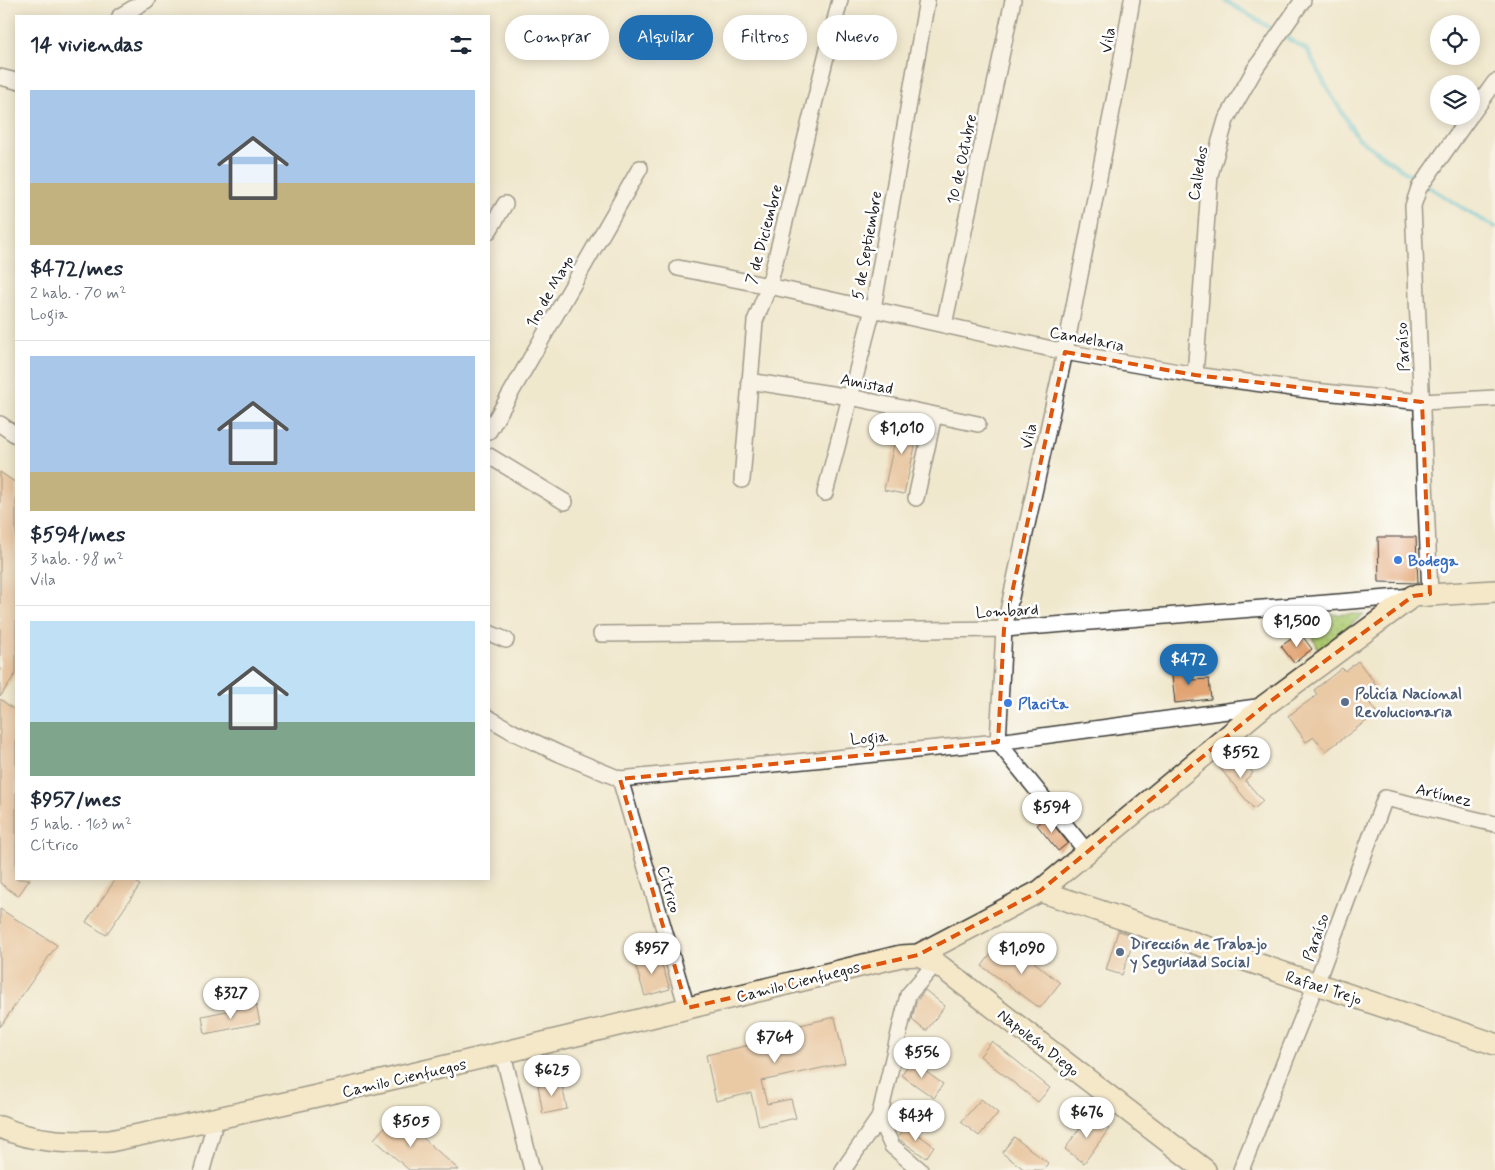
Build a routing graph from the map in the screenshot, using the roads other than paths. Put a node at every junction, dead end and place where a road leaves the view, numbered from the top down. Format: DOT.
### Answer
graph roads {
  1 [pos="147,0"];
  2 [pos="840,0"];
  3 [pos="927,0"];
  4 [pos="1013,0"];
  5 [pos="1132,0"];
  6 [pos="1303,0"];
  7 [pos="122,15"];
  8 [pos="0,77"];
  9 [pos="15,81"];
  10 [pos="1495,82"];
  11 [pos="1480,103"];
  12 [pos="1464,125"];
  13 [pos="640,168"];
  14 [pos="505,204"];
  15 [pos="490,229"];
  16 [pos="678,268"];
  17 [pos="769,286"];
  18 [pos="873,309"];
  19 [pos="944,325"];
  20 [pos="1064,352"];
  21 [pos="1195,375"];
  22 [pos="749,381"];
  23 [pos="850,397"];
  24 [pos="1495,398"];
  25 [pos="1422,402"];
  26 [pos="934,414"];
  27 [pos="0,424"];
  28 [pos="978,424"];
  29 [pos="490,430"];
  30 [pos="15,434"];
  31 [pos="490,457"];
  32 [pos="742,480"];
  33 [pos="825,493"];
  34 [pos="916,498"];
  35 [pos="565,502"];
  36 [pos="1495,591"];
  37 [pos="1421,595"];
  38 [pos="1004,629"];
  39 [pos="490,633"];
  40 [pos="601,634"];
  41 [pos="506,640"];
  42 [pos="1264,706"];
  43 [pos="490,719"];
  44 [pos="998,742"];
  45 [pos="620,779"];
  46 [pos="1385,798"];
  47 [pos="1495,824"];
  48 [pos="1087,852"];
  49 [pos="1040,890"];
  50 [pos="927,959"];
  51 [pos="1316,984"];
  52 [pos="687,1008"];
  53 [pos="1495,1044"];
  54 [pos="502,1054"];
  55 [pos="879,1118"];
  56 [pos="216,1119"];
  57 [pos="0,1127"];
  58 [pos="202,1170"];
  59 [pos="532,1170"];
  60 [pos="843,1170"];
  61 [pos="920,1170"];
  62 [pos="1206,1170"];
  63 [pos="1241,1170"];
  1 -- 7 [label="street"];
  2 -- 17 [label="street, 7 de Diciembre"];
  3 -- 18 [label="street, 5 de Septiembre"];
  4 -- 19 [label="street, 10 de Octubre"];
  5 -- 20 [label="street, Vila"];
  6 -- 21 [label="street, Calledos"];
  8 -- 9 [label="street"];
  10 -- 11 [label="street, Paraíso"];
  12 -- 25 [label="street, Paraíso"];
  13 -- 29 [label="street, 1ro de Mayo"];
  14 -- 15 [label="street"];
  16 -- 17 [label="street, Candelaria"];
  17 -- 18 [label="street, Candelaria"];
  17 -- 22 [label="street, 7 de Diciembre"];
  18 -- 19 [label="street, Candelaria"];
  18 -- 23 [label="street, 5 de Septiembre"];
  19 -- 20 [label="street, Candelaria"];
  20 -- 21 [label="street, Candelaria"];
  20 -- 38 [label="street, Vila"];
  21 -- 25 [label="street, Candelaria"];
  22 -- 23 [label="street, Amistad"];
  22 -- 32 [label="street, 7 de Diciembre"];
  23 -- 26 [label="street, Amistad"];
  23 -- 33 [label="street, 5 de Septiembre"];
  24 -- 25 [label="street, Candelaria"];
  25 -- 37 [label="street, Paraíso"];
  26 -- 28 [label="street, Amistad"];
  26 -- 34 [label="street"];
  27 -- 30 [label="street"];
  31 -- 35 [label="street"];
  36 -- 37 [label="main road"];
  37 -- 38 [label="street, Lombard"];
  37 -- 42 [label="main road, Camilo Cienfuegos"];
  38 -- 40 [label="street, Lombard"];
  38 -- 44 [label="street, Vila"];
  39 -- 41 [label="street"];
  42 -- 44 [label="street, Logia"];
  42 -- 48 [label="main road, Camilo Cienfuegos"];
  43 -- 45 [label="street, Logia"];
  44 -- 45 [label="street, Logia"];
  44 -- 48 [label="street"];
  45 -- 52 [label="street, Cítrico"];
  46 -- 47 [label="street, Artímez"];
  46 -- 51 [label="street, Paraíso"];
  48 -- 49 [label="main road, Camilo Cienfuegos"];
  49 -- 50 [label="main road, Camilo Cienfuegos"];
  49 -- 51 [label="main road, Rafael Trejo"];
  50 -- 52 [label="main road, Camilo Cienfuegos"];
  50 -- 55 [label="street"];
  50 -- 62 [label="main road, Napoleón Diego"];
  51 -- 53 [label="main road, Rafael Trejo"];
  51 -- 63 [label="street, Paraíso"];
  52 -- 54 [label="main road, Camilo Cienfuegos"];
  54 -- 56 [label="main road, Camilo Cienfuegos"];
  54 -- 59 [label="street"];
  55 -- 60 [label="street"];
  55 -- 61 [label="street"];
  56 -- 57 [label="main road, Camilo Cienfuegos"];
  56 -- 58 [label="street"];
}
